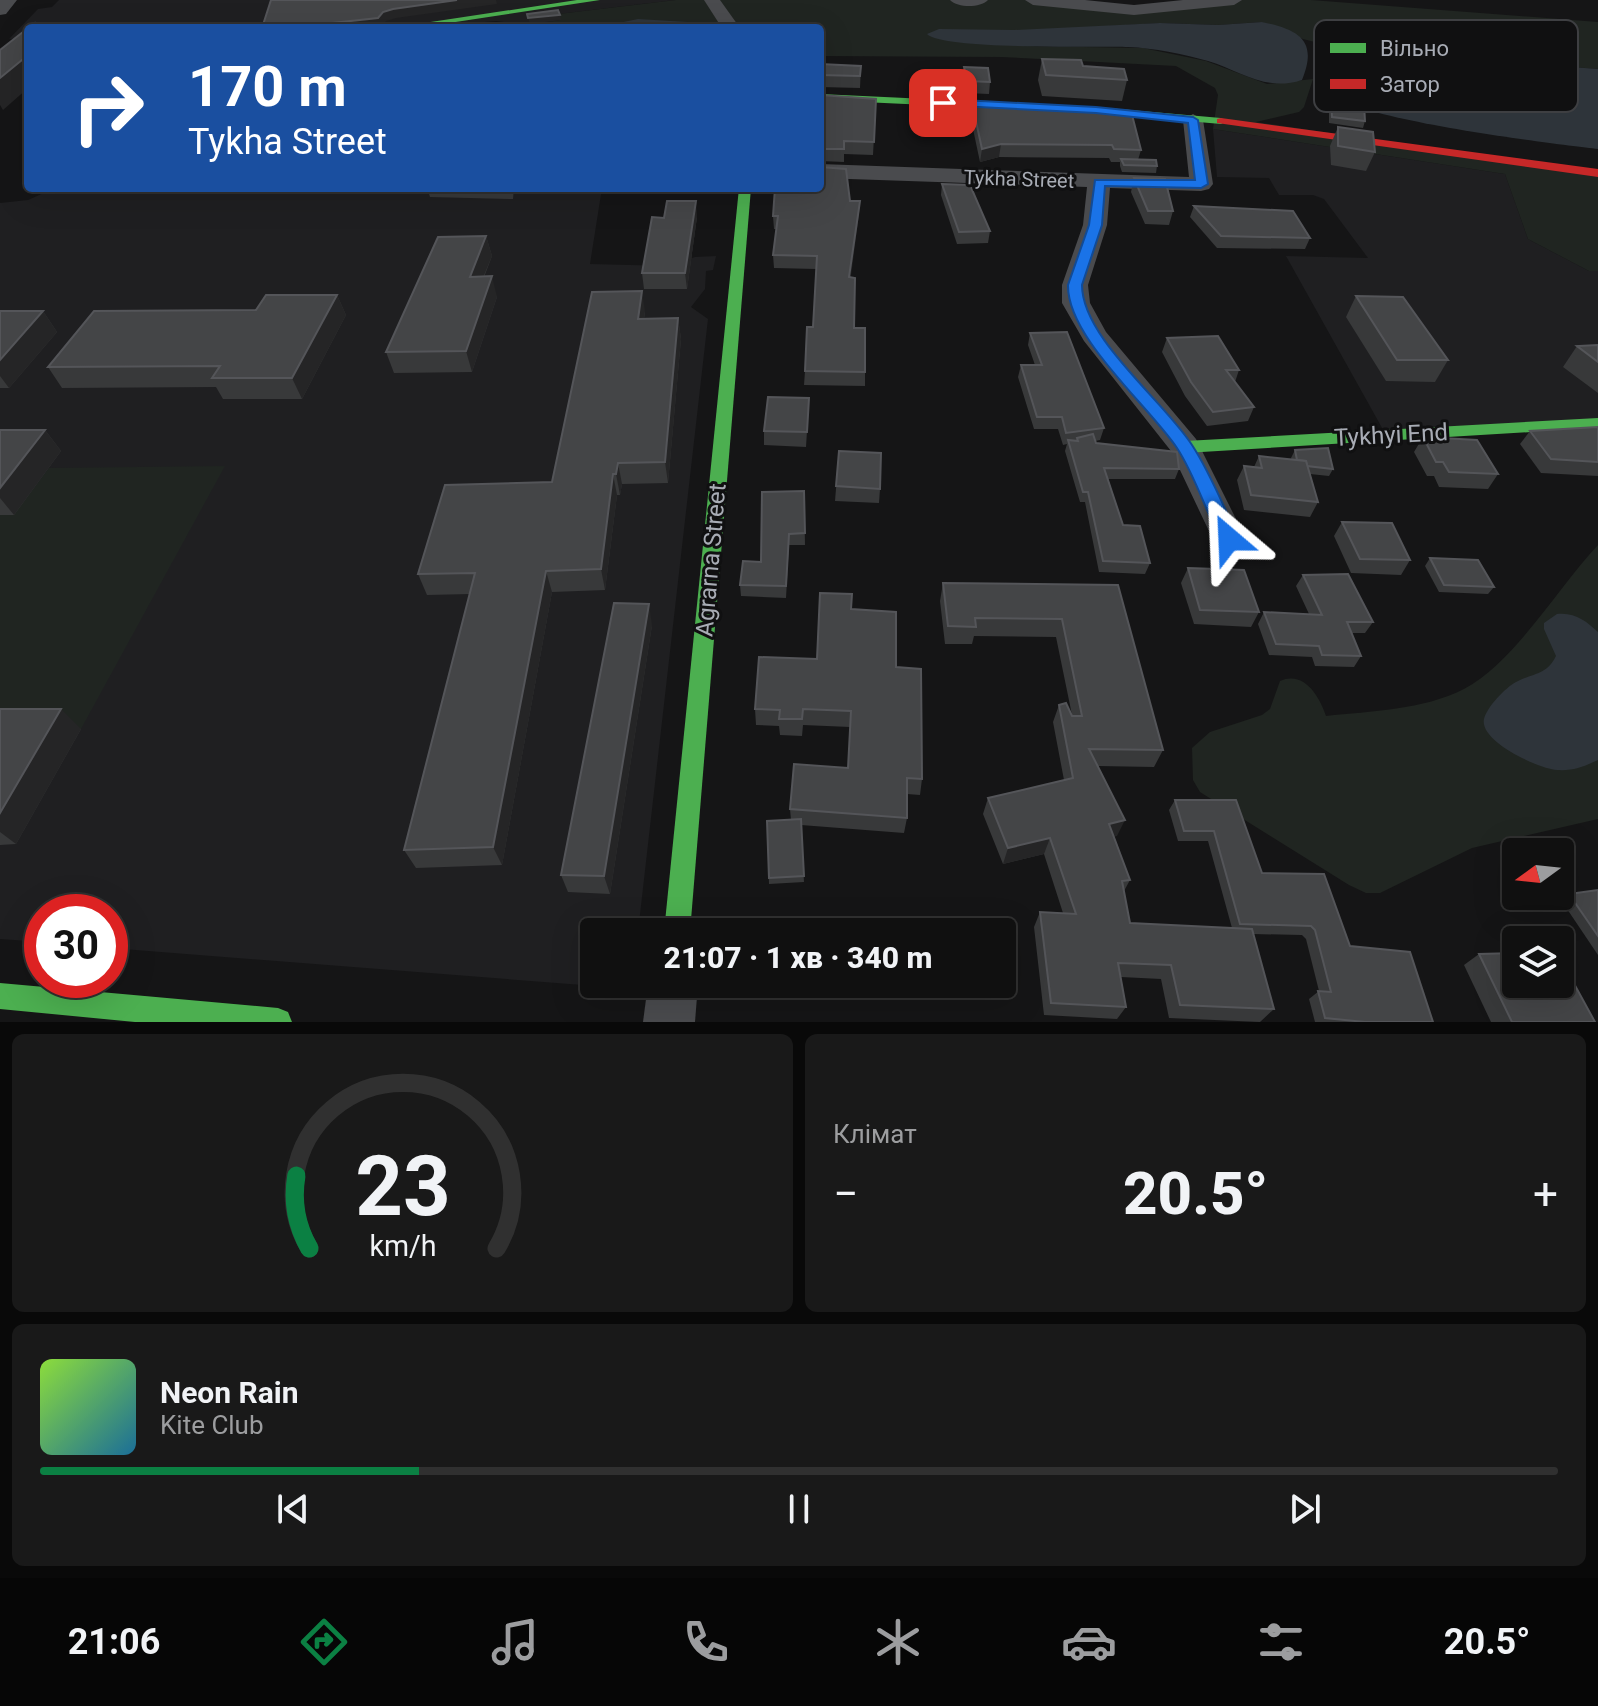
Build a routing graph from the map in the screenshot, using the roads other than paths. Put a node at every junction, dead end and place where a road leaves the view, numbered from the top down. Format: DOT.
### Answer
graph roads {
  1 [pos="9,0"];
  2 [pos="596,0"];
  3 [pos="712,0"];
  4 [pos="958,0"];
  5 [pos="980,0"];
  6 [pos="1033,0"];
  7 [pos="1234,0"];
  8 [pos="0,10"];
  9 [pos="425,24"];
  10 [pos="728,24"];
  11 [pos="824,97"];
  12 [pos="1193,120"];
  13 [pos="824,171"];
  14 [pos="1598,173"];
  15 [pos="1099,182"];
  16 [pos="745,192"];
  17 [pos="1598,423"];
  18 [pos="1185,447"];
  19 [pos="1229,539"];
  20 [pos="678,918"];
  21 [pos="0,996"];
  22 [pos="672,998"];
  23 [pos="278,1022"];
  24 [pos="669,1022"];
  1 -- 8 [label="street"];
  2 -- 9 [label="street"];
  3 -- 10 [label="street"];
  4 -- 5 [label="street"];
  6 -- 7 [label="street"];
  11 -- 12 [label="street"];
  12 -- 14 [label="street"];
  12 -- 15 [label="street, Tykha Street"];
  13 -- 15 [label="street, Tykha Street"];
  15 -- 18 [label="street"];
  16 -- 20 [label="street, Agrarna Street"];
  17 -- 18 [label="street, Tykhyi End"];
  18 -- 19 [label="street"];
  21 -- 23 [label="street"];
  22 -- 24 [label="street"];
}
